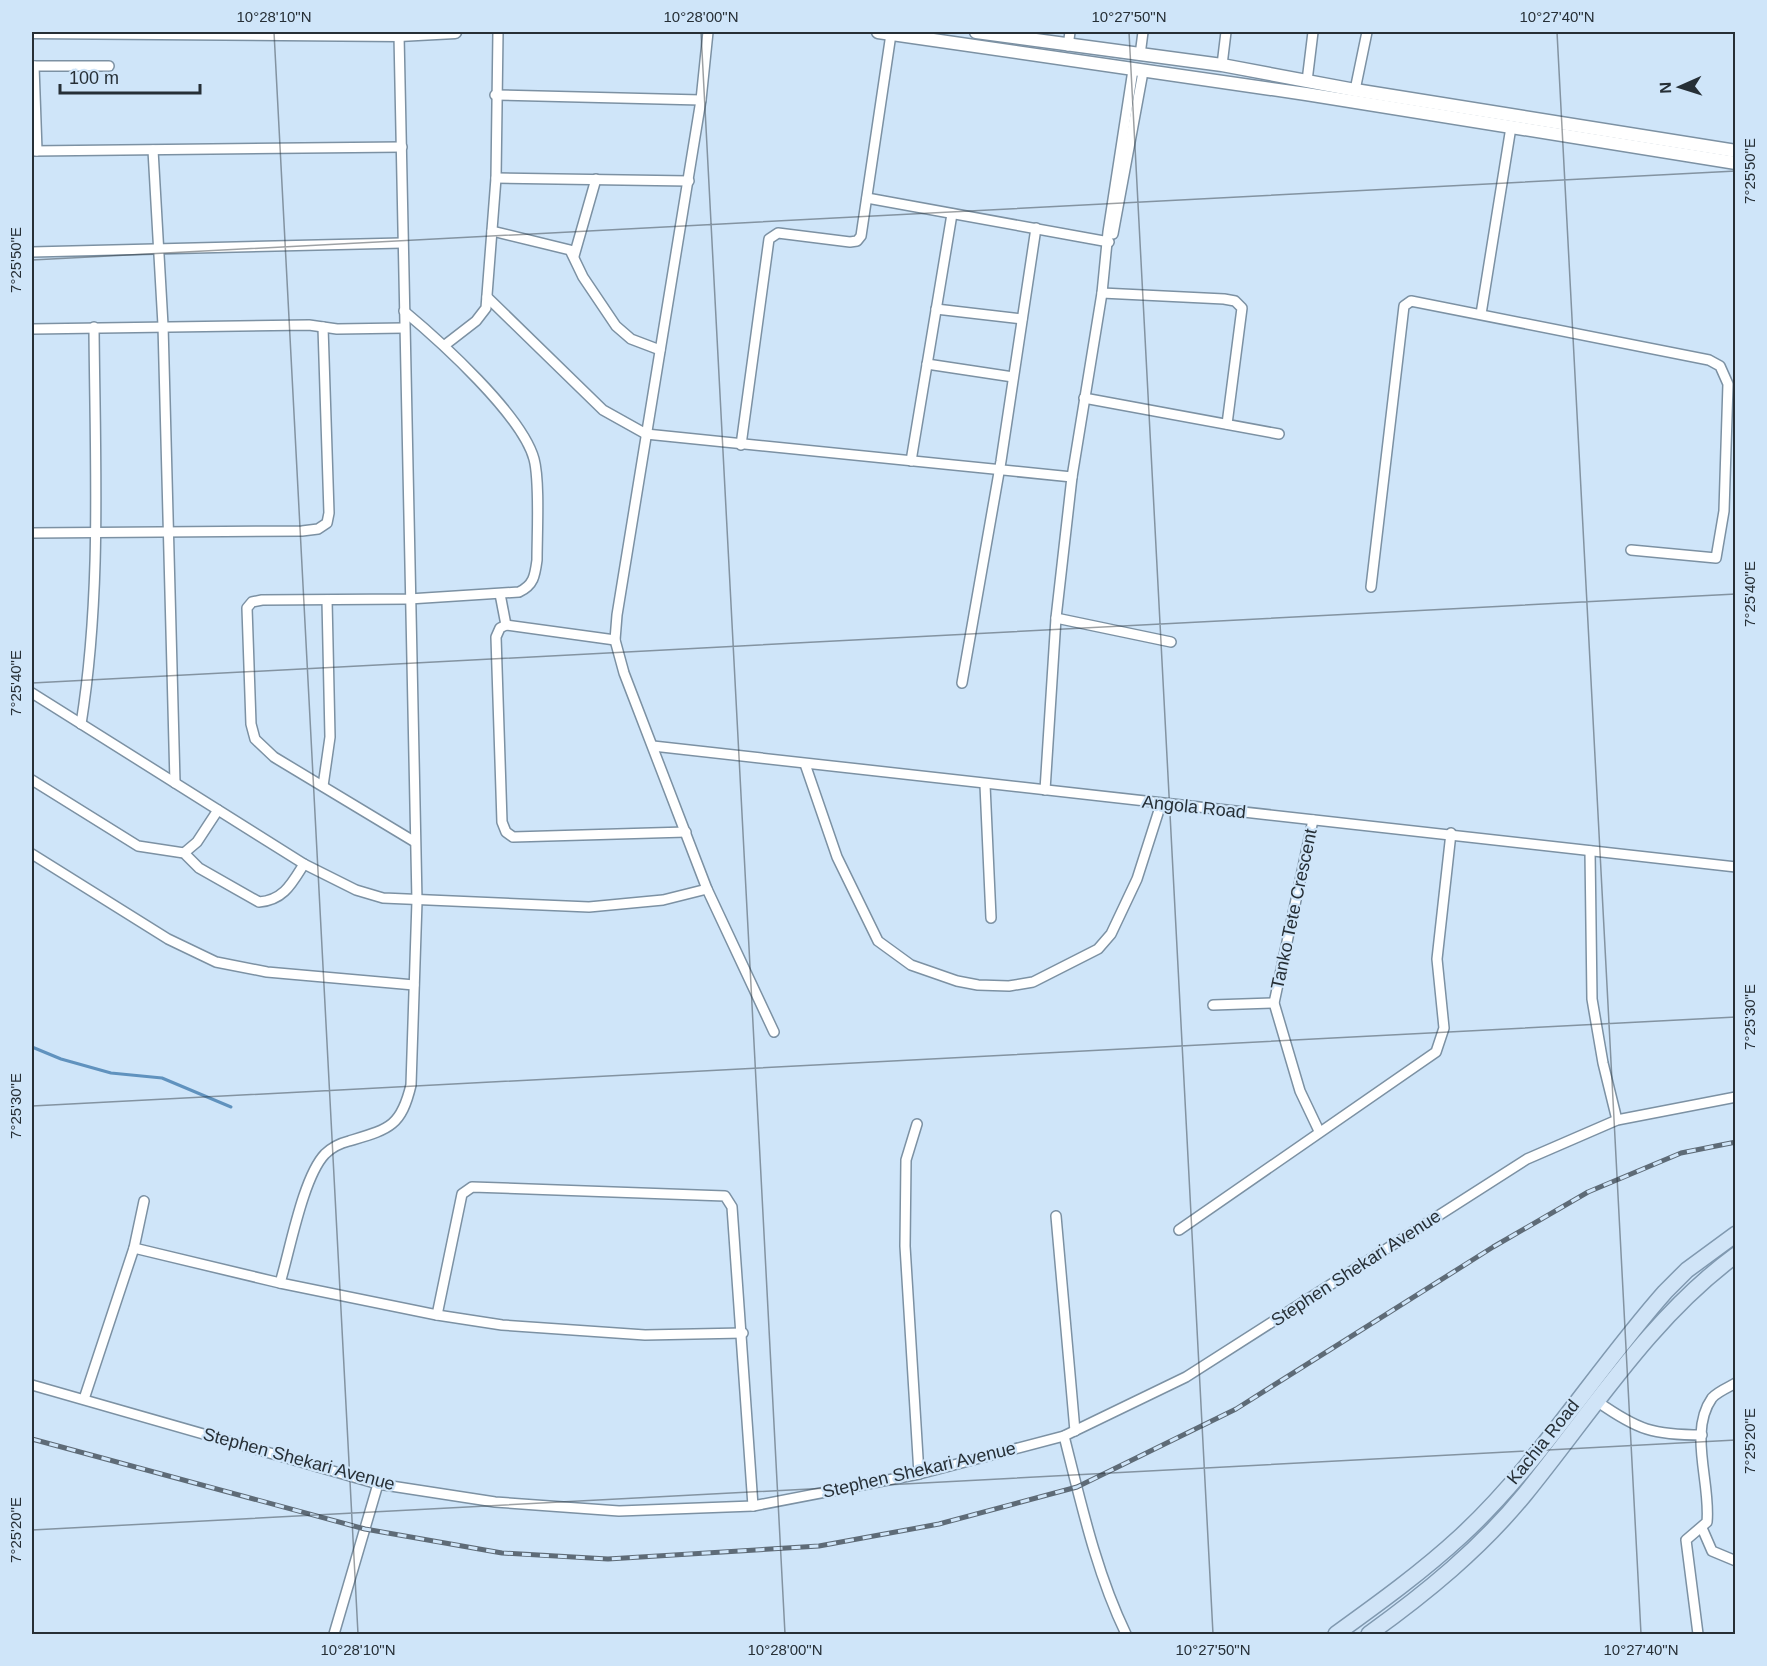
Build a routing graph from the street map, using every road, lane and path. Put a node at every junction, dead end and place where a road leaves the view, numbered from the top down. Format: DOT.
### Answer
graph roads {
  1 [pos="32,32"];
  2 [pos="214,32"];
  3 [pos="455,32"];
  4 [pos="498,32"];
  5 [pos="708,32"];
  6 [pos="878,32"];
  7 [pos="976,32"];
  8 [pos="989,32"];
  9 [pos="1070,32"];
  10 [pos="1143,32"];
  11 [pos="1226,32"];
  12 [pos="1313,32"];
  13 [pos="1367,32"];
  14 [pos="399,34"];
  15 [pos="891,34"];
  16 [pos="1068,46"];
  17 [pos="1140,54"];
  18 [pos="1222,65"];
  19 [pos="33,66"];
  20 [pos="109,66"];
  21 [pos="1138,71"];
  22 [pos="1267,74"];
  23 [pos="1307,81"];
  24 [pos="1266,88"];
  25 [pos="1355,90"];
  26 [pos="495,95"];
  27 [pos="701,100"];
  28 [pos="1511,126"];
  29 [pos="402,147"];
  30 [pos="153,150"];
  31 [pos="34,151"];
  32 [pos="1736,151"];
  33 [pos="1736,163"];
  34 [pos="496,178"];
  35 [pos="596,180"];
  36 [pos="689,181"];
  37 [pos="867,198"];
  38 [pos="952,214"];
  39 [pos="1036,228"];
  40 [pos="492,231"];
  41 [pos="1109,242"];
  42 [pos="402,243"];
  43 [pos="160,249"];
  44 [pos="32,252"];
  45 [pos="574,256"];
  46 [pos="1102,293"];
  47 [pos="487,297"];
  48 [pos="936,309"];
  49 [pos="404,311"];
  50 [pos="1481,314"];
  51 [pos="1022,320"];
  52 [pos="163,326"];
  53 [pos="94,327"];
  54 [pos="323,327"];
  55 [pos="404,328"];
  56 [pos="32,329"];
  57 [pos="445,345"];
  58 [pos="660,350"];
  59 [pos="927,364"];
  60 [pos="1013,377"];
  61 [pos="1084,399"];
  62 [pos="1227,424"];
  63 [pos="646,434"];
  64 [pos="1279,434"];
  65 [pos="741,445"];
  66 [pos="911,461"];
  67 [pos="999,470"];
  68 [pos="1072,477"];
  69 [pos="32,533"];
  70 [pos="96,533"];
  71 [pos="168,533"];
  72 [pos="1631,550"];
  73 [pos="1371,586"];
  74 [pos="500,594"];
  75 [pos="409,599"];
  76 [pos="327,600"];
  77 [pos="1056,618"];
  78 [pos="506,625"];
  79 [pos="615,640"];
  80 [pos="1171,642"];
  81 [pos="962,683"];
  82 [pos="32,693"];
  83 [pos="81,724"];
  84 [pos="653,746"];
  85 [pos="805,764"];
  86 [pos="32,780"];
  87 [pos="175,783"];
  88 [pos="985,785"];
  89 [pos="323,786"];
  90 [pos="1045,790"];
  91 [pos="1161,804"];
  92 [pos="218,810"];
  93 [pos="1313,820"];
  94 [pos="686,832"];
  95 [pos="1452,833"];
  96 [pos="415,842"];
  97 [pos="1590,851"];
  98 [pos="184,853"];
  99 [pos="32,854"];
  100 [pos="304,864"];
  101 [pos="1736,867"];
  102 [pos="707,889"];
  103 [pos="417,901"];
  104 [pos="991,918"];
  105 [pos="414,985"];
  106 [pos="1274,1003"];
  107 [pos="1213,1005"];
  108 [pos="774,1032"];
  109 [pos="1736,1097"];
  110 [pos="1617,1120"];
  111 [pos="917,1124"];
  112 [pos="1318,1131"];
  113 [pos="144,1201"];
  114 [pos="1056,1216"];
  115 [pos="1179,1230"];
  116 [pos="1736,1234"];
  117 [pos="134,1248"];
  118 [pos="1736,1255"];
  119 [pos="280,1283"];
  120 [pos="437,1315"];
  121 [pos="743,1333"];
  122 [pos="1736,1383"];
  123 [pos="32,1385"];
  124 [pos="84,1399"];
  125 [pos="1598,1402"];
  126 [pos="1075,1431"];
  127 [pos="1702,1434"];
  128 [pos="1064,1436"];
  129 [pos="918,1474"];
  130 [pos="378,1484"];
  131 [pos="753,1506"];
  132 [pos="1702,1528"];
  133 [pos="1736,1561"];
  134 [pos="334,1635"];
  135 [pos="1126,1635"];
  136 [pos="1336,1635"];
  137 [pos="1369,1635"];
  138 [pos="1698,1635"];
  1 -- 2 [label="street"];
  2 -- 14 [label="street"];
  3 -- 14 [label="street"];
  4 -- 26 [label="street"];
  5 -- 27 [label="street"];
  6 -- 15 [label="street"];
  7 -- 8 [label="street"];
  8 -- 16 [label="street"];
  9 -- 16 [label="street"];
  10 -- 17 [label="street"];
  11 -- 18 [label="street"];
  12 -- 23 [label="street"];
  13 -- 25 [label="street"];
  14 -- 29 [label="street"];
  15 -- 21 [label="street"];
  15 -- 37 [label="street"];
  16 -- 17 [label="street"];
  17 -- 18 [label="street"];
  18 -- 22 [label="street"];
  19 -- 20 [label="street"];
  19 -- 31 [label="street"];
  21 -- 24 [label="street"];
  21 -- 41 [label="street"];
  22 -- 23 [label="street"];
  22 -- 24 [label="street"];
  23 -- 25 [label="street"];
  24 -- 28 [label="street"];
  25 -- 32 [label="street"];
  26 -- 27 [label="street"];
  26 -- 34 [label="street"];
  27 -- 36 [label="street"];
  28 -- 33 [label="street"];
  28 -- 50 [label="street"];
  29 -- 30 [label="street"];
  29 -- 42 [label="street"];
  30 -- 31 [label="street"];
  30 -- 43 [label="street"];
  34 -- 35 [label="street"];
  34 -- 40 [label="street"];
  35 -- 36 [label="street"];
  35 -- 45 [label="street"];
  36 -- 58 [label="street"];
  37 -- 38 [label="street"];
  37 -- 65 [label="street"];
  38 -- 39 [label="street"];
  38 -- 48 [label="street"];
  39 -- 41 [label="street"];
  39 -- 51 [label="street"];
  40 -- 45 [label="street"];
  40 -- 47 [label="street"];
  41 -- 46 [label="street"];
  42 -- 43 [label="street"];
  42 -- 49 [label="street"];
  43 -- 44 [label="street"];
  43 -- 52 [label="street"];
  45 -- 58 [label="street"];
  46 -- 61 [label="street"];
  46 -- 62 [label="street"];
  47 -- 57 [label="street"];
  47 -- 63 [label="street"];
  48 -- 51 [label="street"];
  48 -- 59 [label="street"];
  49 -- 55 [label="street"];
  49 -- 57 [label="street"];
  50 -- 72 [label="street"];
  50 -- 73 [label="street"];
  51 -- 60 [label="street"];
  52 -- 53 [label="street"];
  52 -- 54 [label="street"];
  52 -- 71 [label="street"];
  53 -- 56 [label="street"];
  53 -- 70 [label="street"];
  54 -- 55 [label="street"];
  54 -- 71 [label="street"];
  55 -- 75 [label="street"];
  57 -- 74 [label="street"];
  58 -- 63 [label="street"];
  59 -- 60 [label="street"];
  59 -- 66 [label="street"];
  60 -- 67 [label="street"];
  61 -- 62 [label="street"];
  61 -- 68 [label="street"];
  62 -- 64 [label="street"];
  63 -- 65 [label="street"];
  63 -- 79 [label="street"];
  65 -- 66 [label="street"];
  66 -- 67 [label="street"];
  67 -- 68 [label="street"];
  67 -- 81 [label="street"];
  68 -- 77 [label="street"];
  69 -- 70 [label="street"];
  70 -- 71 [label="street"];
  70 -- 83 [label="street"];
  71 -- 87 [label="street"];
  74 -- 75 [label="street"];
  74 -- 78 [label="street"];
  75 -- 76 [label="street"];
  75 -- 96 [label="street"];
  76 -- 89 [label="street"];
  76 -- 89 [label="street"];
  77 -- 80 [label="street"];
  77 -- 90 [label="street"];
  78 -- 79 [label="street"];
  78 -- 94 [label="street"];
  79 -- 84 [label="street"];
  82 -- 83 [label="street"];
  83 -- 87 [label="street"];
  84 -- 85 [label="street, Angola Road"];
  84 -- 94 [label="street"];
  85 -- 88 [label="street, Angola Road"];
  85 -- 91 [label="street"];
  86 -- 98 [label="street"];
  87 -- 92 [label="street"];
  88 -- 90 [label="street, Angola Road"];
  88 -- 104 [label="street"];
  89 -- 96 [label="street"];
  90 -- 91 [label="street, Angola Road"];
  91 -- 93 [label="street, Angola Road"];
  92 -- 98 [label="street"];
  92 -- 100 [label="street"];
  93 -- 95 [label="street, Angola Road"];
  93 -- 106 [label="street, Tanko Tete Crescent"];
  94 -- 102 [label="street"];
  95 -- 97 [label="street, Angola Road"];
  95 -- 112 [label="street"];
  96 -- 103 [label="street"];
  97 -- 101 [label="street, Angola Road"];
  97 -- 110 [label="street"];
  98 -- 100 [label="street"];
  99 -- 105 [label="street"];
  100 -- 103 [label="street"];
  102 -- 103 [label="street"];
  102 -- 108 [label="street"];
  103 -- 105 [label="street"];
  105 -- 119 [label="street"];
  106 -- 107 [label="street"];
  106 -- 112 [label="street, Tanko Tete Crescent"];
  109 -- 110 [label="street, Stephen Shekari Avenue"];
  110 -- 126 [label="street, Stephen Shekari Avenue"];
  111 -- 129 [label="street"];
  112 -- 115 [label="street"];
  113 -- 117 [label="street"];
  114 -- 126 [label="street"];
  116 -- 136 [label="main road, Kachia Road"];
  117 -- 119 [label="street"];
  117 -- 124 [label="street"];
  118 -- 125 [label="main road, Kachia Road"];
  119 -- 120 [label="street"];
  120 -- 121 [label="street"];
  120 -- 121 [label="street"];
  121 -- 131 [label="street"];
  122 -- 127 [label="street"];
  123 -- 124 [label="street, Stephen Shekari Avenue"];
  124 -- 130 [label="street, Stephen Shekari Avenue"];
  125 -- 127 [label="street"];
  125 -- 137 [label="main road, Kachia Road"];
  126 -- 128 [label="street, Stephen Shekari Avenue"];
  127 -- 132 [label="street"];
  128 -- 129 [label="street, Stephen Shekari Avenue"];
  128 -- 135 [label="street"];
  129 -- 131 [label="street, Stephen Shekari Avenue"];
  130 -- 131 [label="street, Stephen Shekari Avenue"];
  130 -- 134 [label="street"];
  132 -- 133 [label="street"];
  132 -- 138 [label="street"];
}
